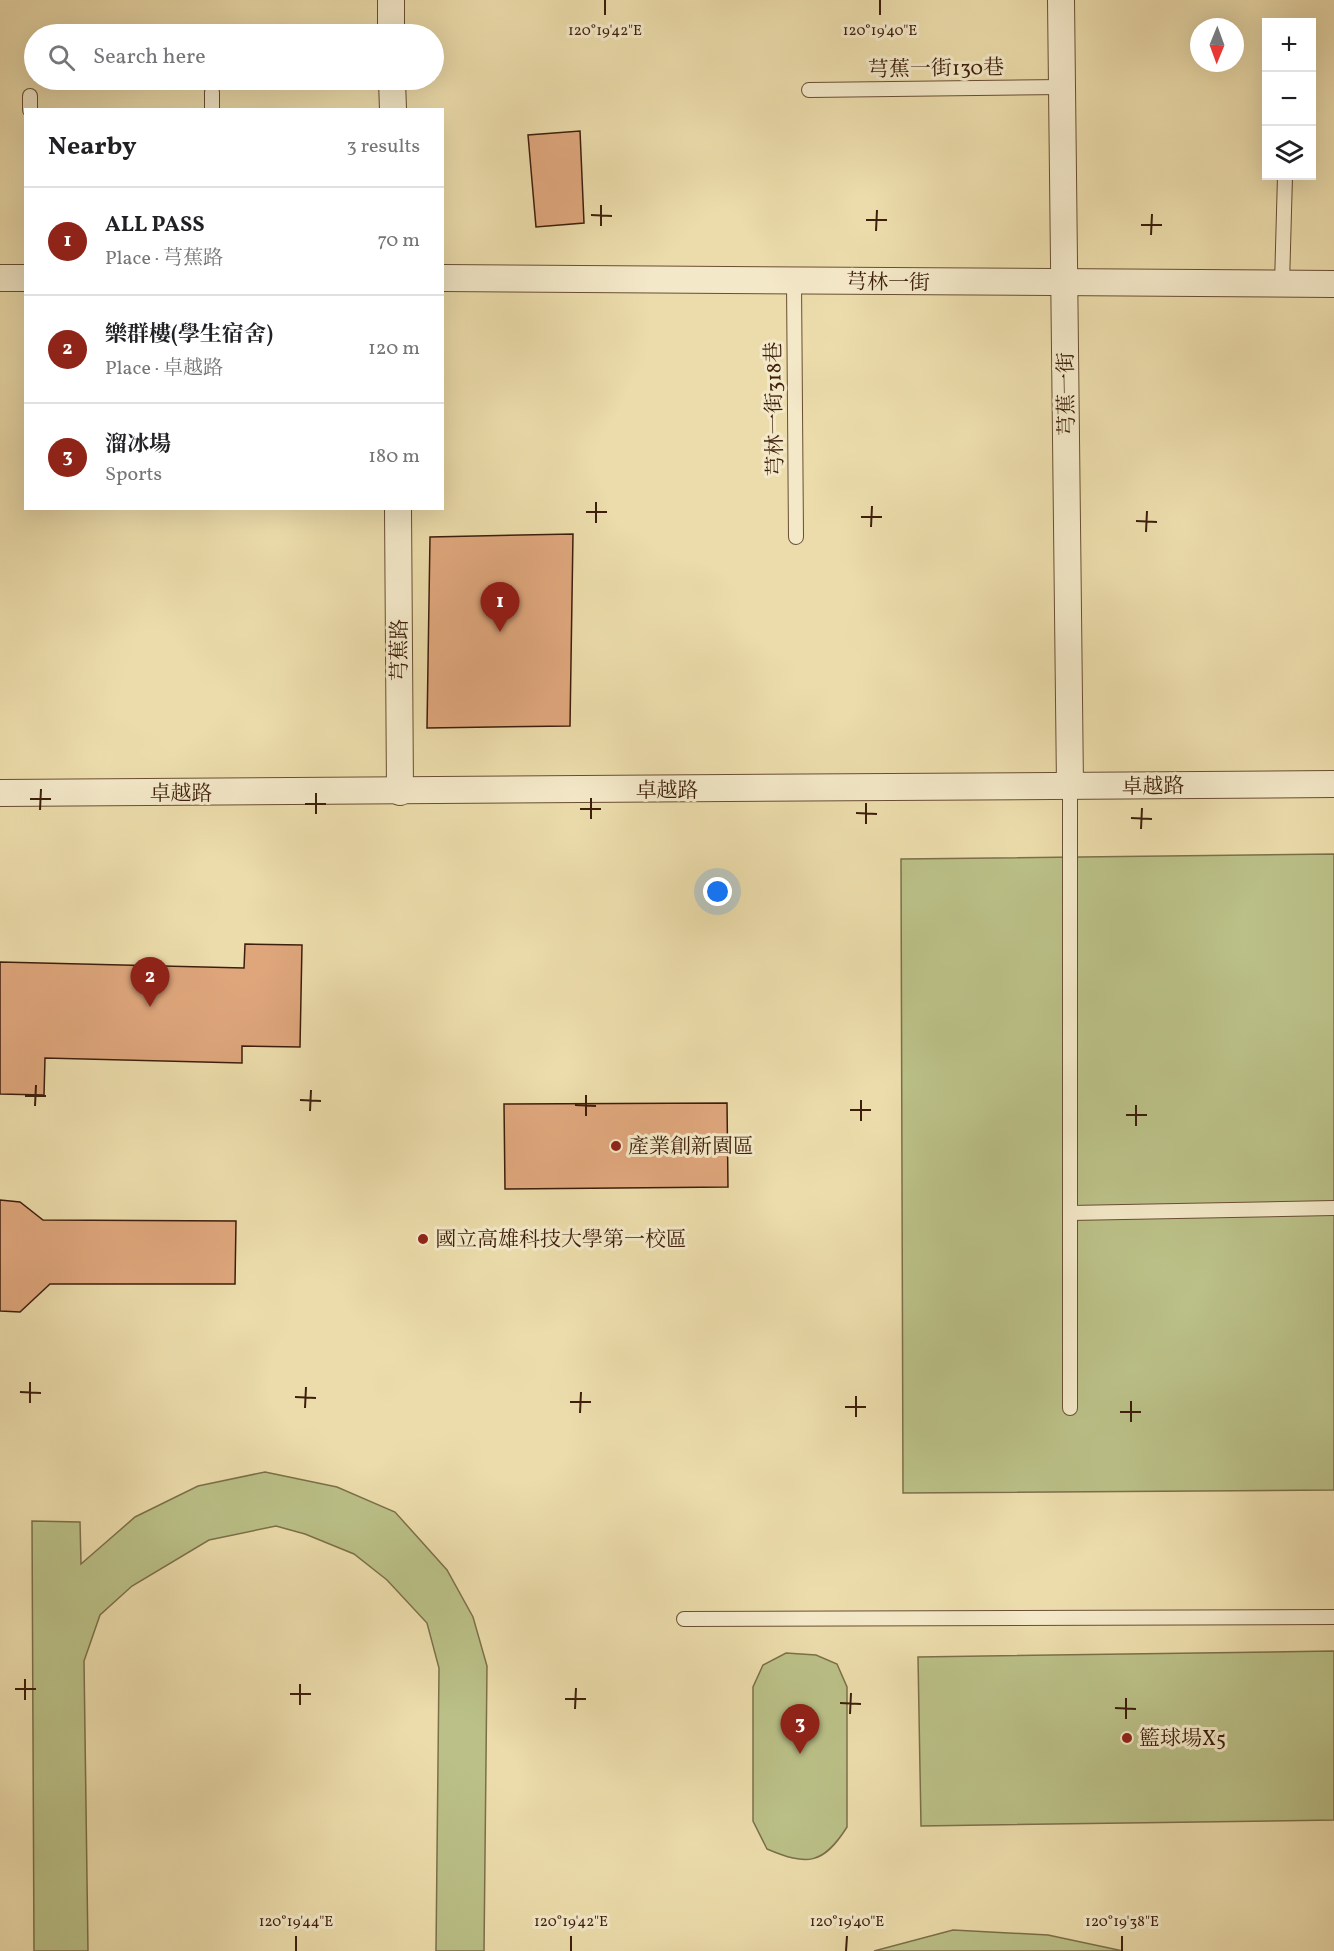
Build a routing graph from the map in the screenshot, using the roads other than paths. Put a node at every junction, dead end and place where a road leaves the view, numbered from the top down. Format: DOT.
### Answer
graph roads {
  1 [pos="391,0"];
  2 [pos="1061,0"];
  3 [pos="391,24"];
  4 [pos="1063,87"];
  5 [pos="392,90"];
  6 [pos="809,90"];
  7 [pos="212,92"];
  8 [pos="212,108"];
  9 [pos="393,108"];
  10 [pos="1285,180"];
  11 [pos="0,278"];
  12 [pos="24,278"];
  13 [pos="444,278"];
  14 [pos="794,281"];
  15 [pos="1065,284"];
  16 [pos="1282,284"];
  17 [pos="1334,284"];
  18 [pos="398,510"];
  19 [pos="796,537"];
  20 [pos="1334,784"];
  21 [pos="1070,787"];
  22 [pos="400,792"];
  23 [pos="0,793"];
  24 [pos="1334,1208"];
  25 [pos="1070,1213"];
  26 [pos="1070,1408"];
  27 [pos="1334,1617"];
  28 [pos="684,1619"];
  1 -- 3 [label="street"];
  2 -- 4 [label="street, 芎蕉一街"];
  4 -- 6 [label="lane, 芎蕉一街130巷"];
  4 -- 15 [label="street, 芎蕉一街"];
  5 -- 9 [label="street"];
  7 -- 8 [label="lane"];
  10 -- 16 [label="lane"];
  11 -- 12 [label="street"];
  13 -- 14 [label="street, 芎林一街"];
  14 -- 15 [label="street, 芎林一街"];
  14 -- 19 [label="lane, 芎林一街318巷"];
  15 -- 16 [label="street, 芎林一街"];
  15 -- 21 [label="street, 芎蕉一街"];
  16 -- 17 [label="street, 芎林一街"];
  18 -- 22 [label="street, 芎蕉路"];
  20 -- 21 [label="street, 卓越路"];
  21 -- 22 [label="street, 卓越路"];
  21 -- 25 [label="lane"];
  22 -- 23 [label="street, 卓越路"];
  24 -- 25 [label="lane"];
  25 -- 26 [label="lane"];
  27 -- 28 [label="lane"];
}
